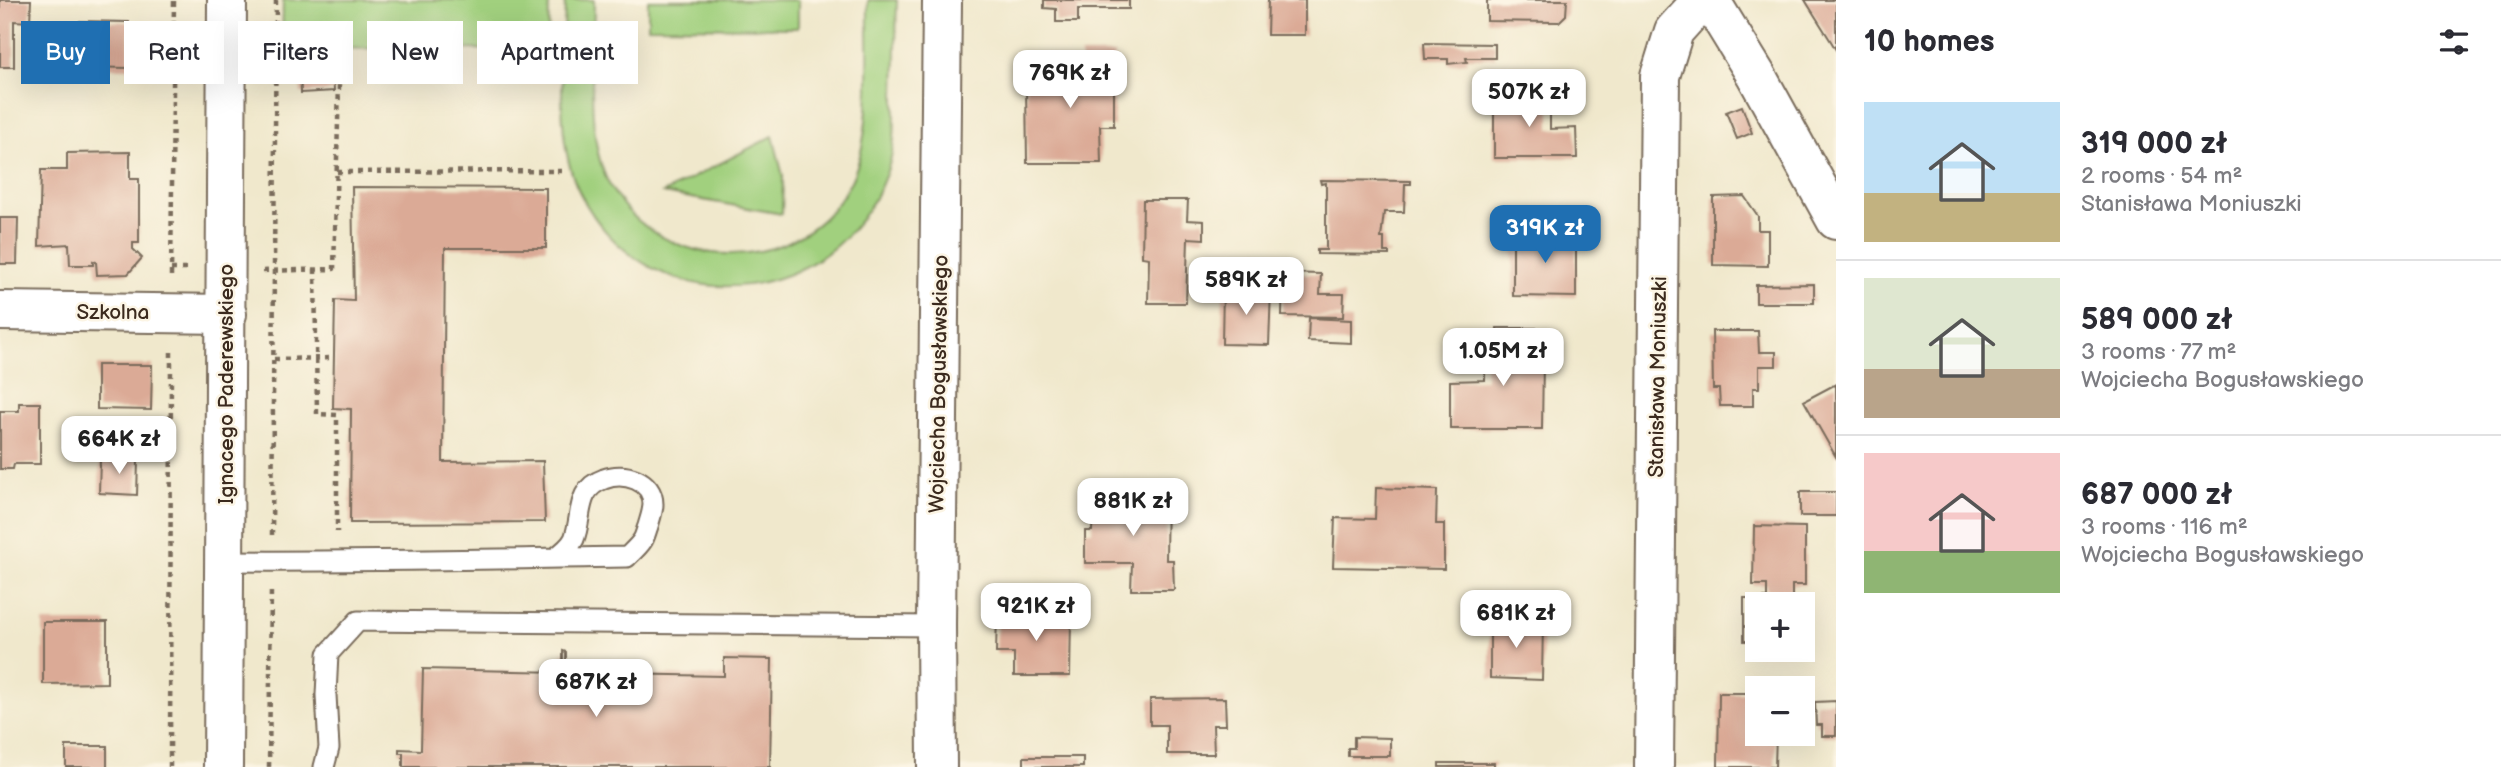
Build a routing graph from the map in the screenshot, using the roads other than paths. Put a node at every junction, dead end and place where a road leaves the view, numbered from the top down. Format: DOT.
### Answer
graph roads {
  1 [pos="227,0"];
  2 [pos="942,0"];
  3 [pos="1702,0"];
  4 [pos="1710,0"];
  5 [pos="1836,220"];
  6 [pos="0,311"];
  7 [pos="227,314"];
  8 [pos="555,558"];
  9 [pos="225,561"];
  10 [pos="936,626"];
  11 [pos="223,767"];
  12 [pos="324,767"];
  13 [pos="937,767"];
  14 [pos="1654,767"];
  1 -- 7 [label="street, Ignacego Paderewskiego"];
  2 -- 10 [label="street, Wojciecha Bogusławskiego"];
  3 -- 14 [label="street, Stanisława Moniuszki"];
  4 -- 5 [label="street"];
  6 -- 7 [label="street, Szkolna"];
  7 -- 9 [label="street, Ignacego Paderewskiego"];
  8 -- 8 [label="lane"];
  8 -- 9 [label="lane"];
  9 -- 11 [label="street, Ignacego Paderewskiego"];
  10 -- 12 [label="lane"];
  10 -- 13 [label="street, Wojciecha Bogusławskiego"];
}
